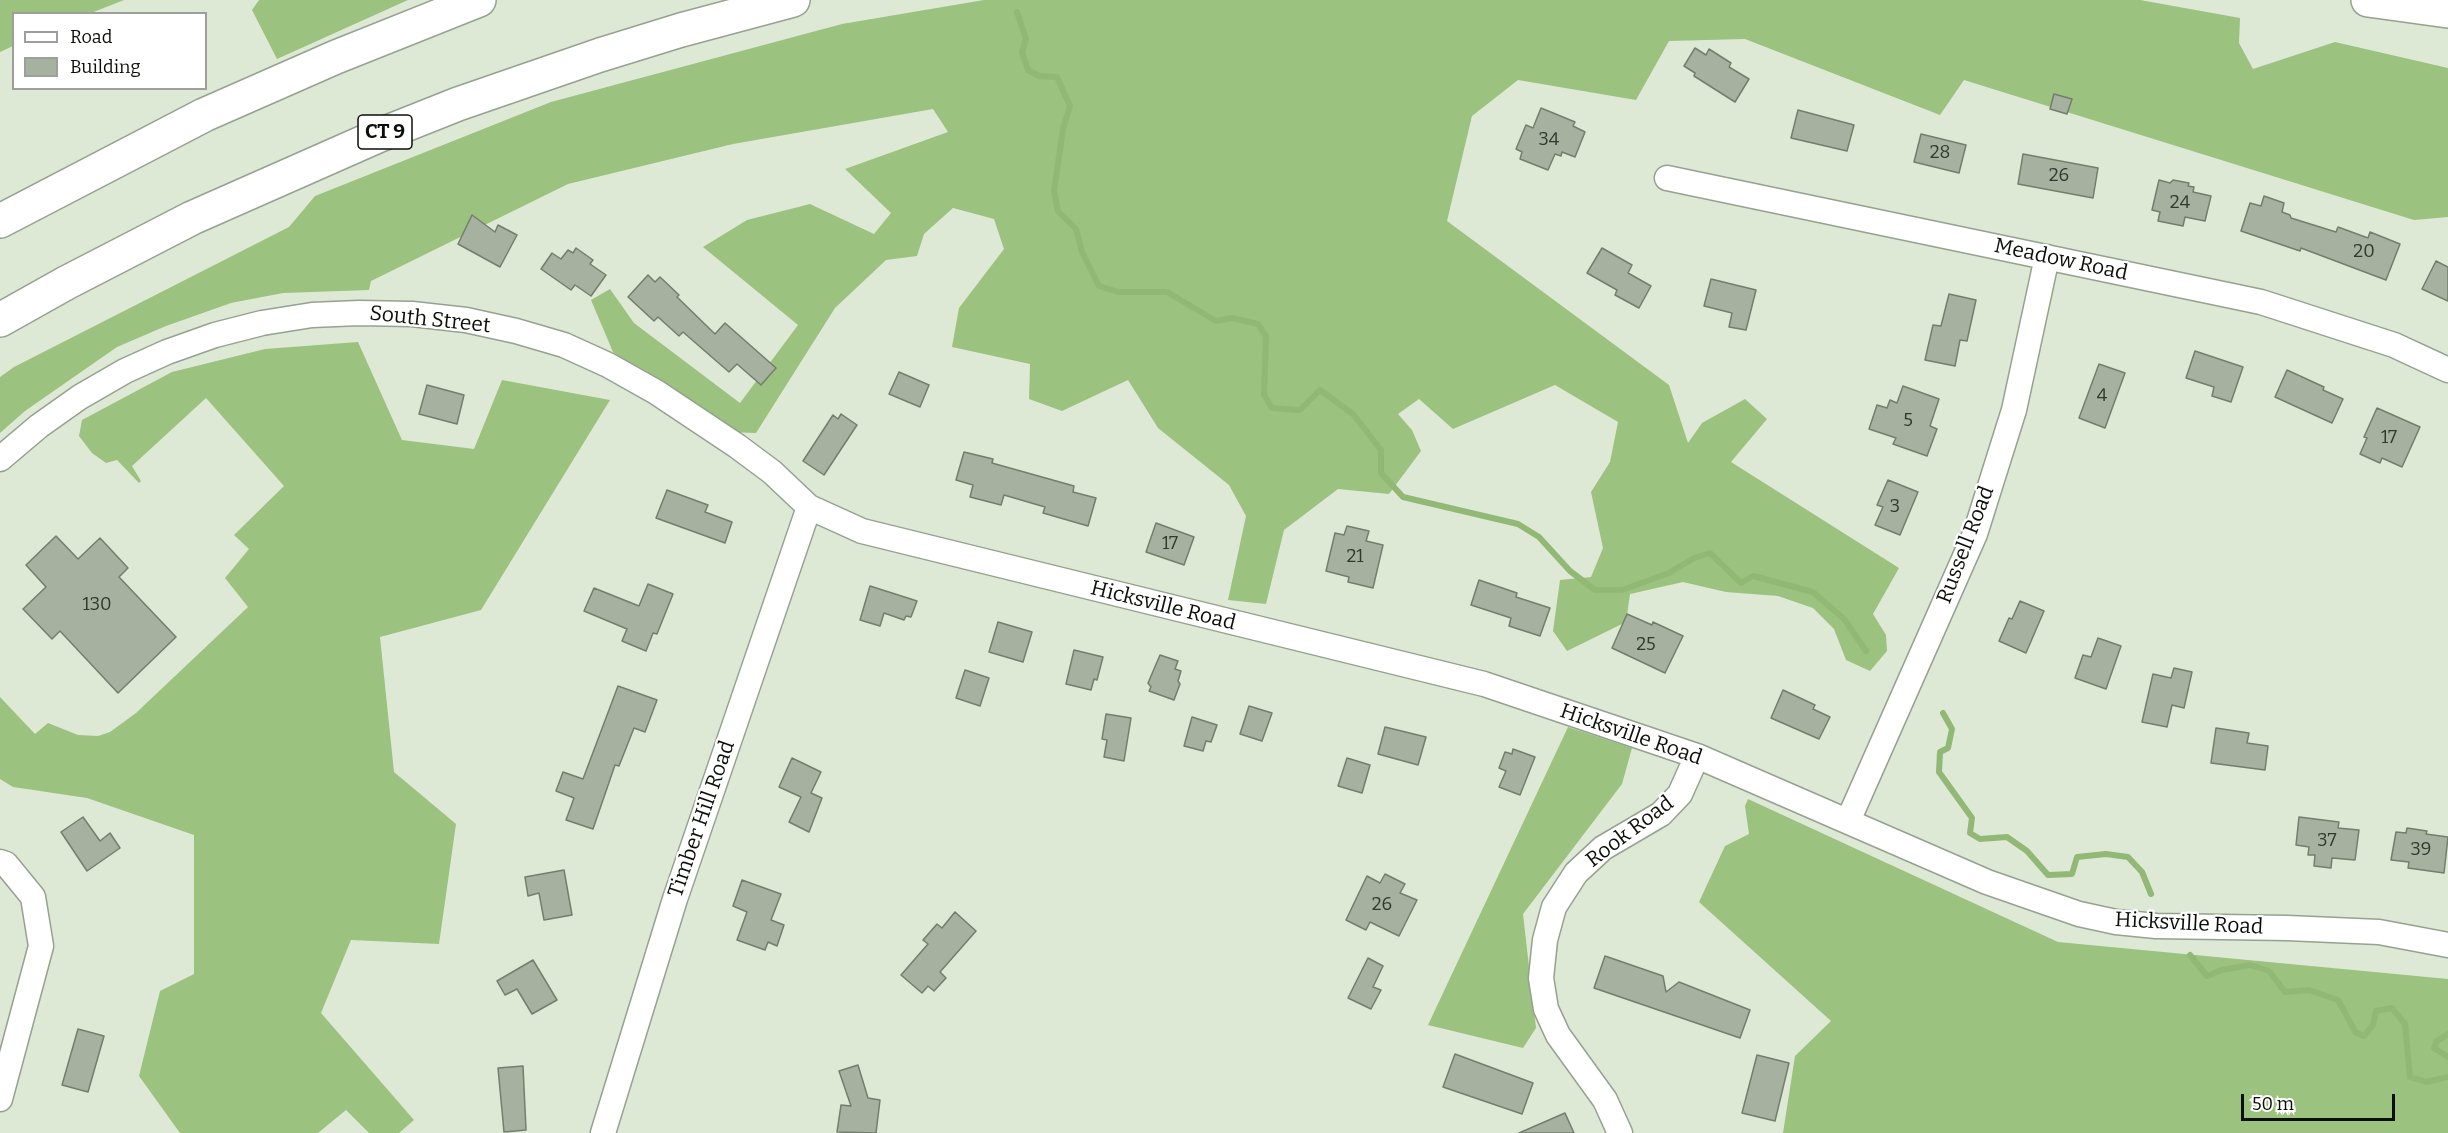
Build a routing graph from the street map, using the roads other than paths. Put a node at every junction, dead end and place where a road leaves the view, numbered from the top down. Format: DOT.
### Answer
graph roads {
  1 [pos="479,0"];
  2 [pos="793,0"];
  3 [pos="2368,0"];
  4 [pos="2448,11"];
  5 [pos="1667,178"];
  6 [pos="0,221"];
  7 [pos="2047,257"];
  8 [pos="0,320"];
  9 [pos="2448,370"];
  10 [pos="0,459"];
  11 [pos="809,507"];
  12 [pos="1697,756"];
  13 [pos="1848,821"];
  14 [pos="0,862"];
  15 [pos="2448,945"];
  16 [pos="0,1099"];
  17 [pos="603,1133"];
  18 [pos="1620,1133"];
  1 -- 6 [label="highway"];
  2 -- 8 [label="highway, CT 9"];
  3 -- 4 [label="highway"];
  5 -- 7 [label="street, Meadow Road"];
  7 -- 9 [label="street, Meadow Road"];
  7 -- 13 [label="street, Russell Road"];
  10 -- 11 [label="street, South Street"];
  11 -- 12 [label="street, Hicksville Road"];
  11 -- 17 [label="street, Timber Hill Road"];
  12 -- 13 [label="street, Hicksville Road"];
  12 -- 18 [label="street, Rook Road"];
  13 -- 15 [label="street, Hicksville Road"];
  14 -- 16 [label="street"];
}
